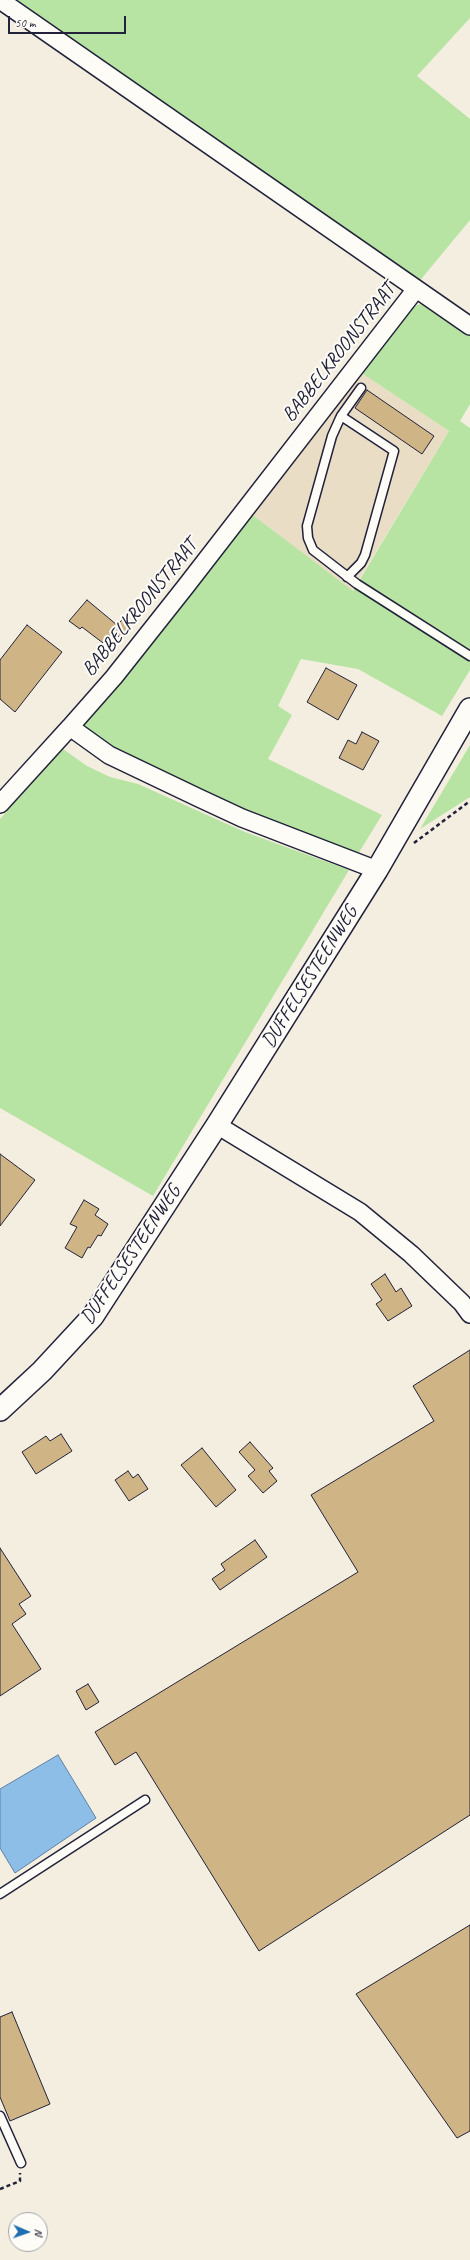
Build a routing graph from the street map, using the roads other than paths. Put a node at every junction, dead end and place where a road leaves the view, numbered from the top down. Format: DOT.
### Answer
graph roads {
  1 [pos="0,0"];
  2 [pos="416,289"];
  3 [pos="470,326"];
  4 [pos="361,388"];
  5 [pos="341,416"];
  6 [pos="347,577"];
  7 [pos="470,656"];
  8 [pos="470,709"];
  9 [pos="70,727"];
  10 [pos="0,804"];
  11 [pos="377,870"];
  12 [pos="218,1125"];
  13 [pos="470,1314"];
  14 [pos="0,1410"];
  15 [pos="144,1800"];
  16 [pos="0,1894"];
  17 [pos="0,2116"];
  18 [pos="20,2163"];
  1 -- 2 [label="street, BABBELKROONSTRAAT"];
  2 -- 3 [label="street"];
  2 -- 9 [label="street, BABBELKROONSTRAAT"];
  4 -- 5 [label="lane"];
  5 -- 6 [label="lane"];
  5 -- 6 [label="lane"];
  6 -- 7 [label="lane"];
  8 -- 11 [label="street, DUFFELSESTEENWEG"];
  9 -- 10 [label="street, BABBELKROONSTRAAT"];
  9 -- 11 [label="street"];
  11 -- 12 [label="street, DUFFELSESTEENWEG"];
  12 -- 13 [label="street"];
  12 -- 14 [label="street, DUFFELSESTEENWEG"];
  15 -- 16 [label="lane"];
  17 -- 18 [label="lane"];
}
